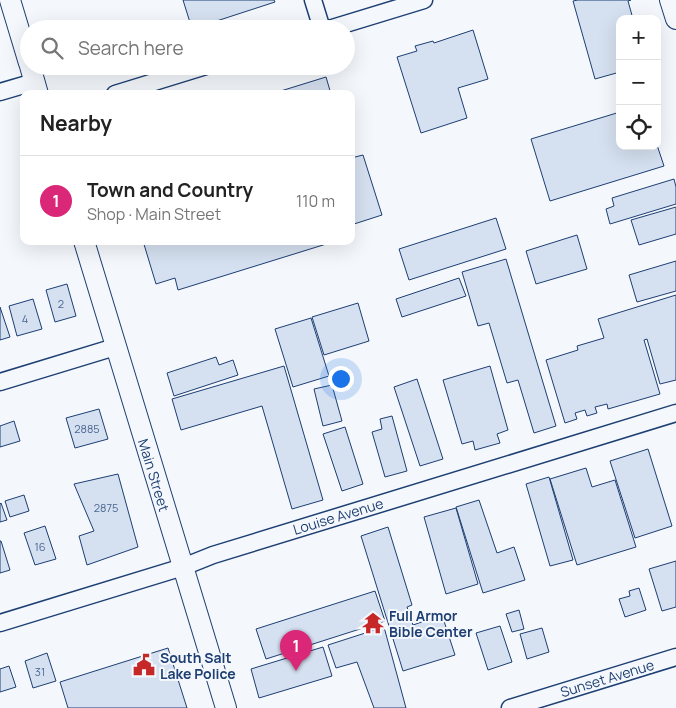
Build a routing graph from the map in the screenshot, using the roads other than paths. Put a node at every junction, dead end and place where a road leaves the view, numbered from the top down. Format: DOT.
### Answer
graph roads {
  1 [pos="10,0"];
  2 [pos="313,0"];
  3 [pos="424,0"];
  4 [pos="670,0"];
  5 [pos="676,19"];
  6 [pos="319,20"];
  7 [pos="355,21"];
  8 [pos="20,33"];
  9 [pos="177,75"];
  10 [pos="34,81"];
  11 [pos="128,90"];
  12 [pos="0,92"];
  13 [pos="85,245"];
  14 [pos="115,347"];
  15 [pos="0,382"];
  16 [pos="676,413"];
  17 [pos="183,567"];
  18 [pos="0,623"];
  19 [pos="676,657"];
  20 [pos="226,708"];
  21 [pos="510,708"];
  1 -- 8 [label="street"];
  2 -- 6 [label="street"];
  3 -- 7 [label="street"];
  4 -- 5 [label="street"];
  9 -- 11 [label="street"];
  10 -- 12 [label="street"];
  13 -- 14 [label="street, Main Street"];
  14 -- 15 [label="street"];
  14 -- 17 [label="street, Main Street"];
  16 -- 17 [label="street, Louise Avenue"];
  17 -- 18 [label="street, Louise Avenue"];
  17 -- 20 [label="street, Main Street"];
  19 -- 21 [label="street, Sunset Avenue"];
}
